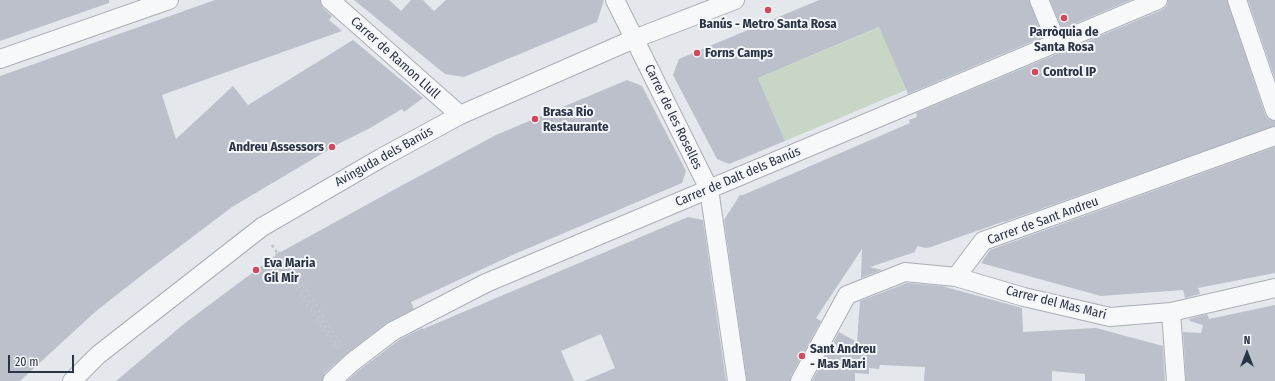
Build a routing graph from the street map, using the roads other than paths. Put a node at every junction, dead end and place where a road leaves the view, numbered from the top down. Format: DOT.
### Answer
graph roads {
  1 [pos="169,0"];
  2 [pos="330,0"];
  3 [pos="615,0"];
  4 [pos="735,0"];
  5 [pos="1039,0"];
  6 [pos="1158,0"];
  7 [pos="1236,0"];
  8 [pos="634,39"];
  9 [pos="1057,43"];
  10 [pos="0,59"];
  11 [pos="1275,111"];
  12 [pos="460,115"];
  13 [pos="1275,136"];
  14 [pos="709,189"];
  15 [pos="956,277"];
  16 [pos="1275,288"];
  17 [pos="1171,312"];
  18 [pos="72,381"];
  19 [pos="332,381"];
  20 [pos="738,381"];
  21 [pos="800,381"];
  22 [pos="1176,381"];
  1 -- 10 [label="street"];
  2 -- 12 [label="street, Carrer de Ramon Llull"];
  3 -- 8 [label="street, Carrer de les Roselles"];
  4 -- 8 [label="street, Avinguda dels Banús"];
  5 -- 9 [label="street"];
  6 -- 9 [label="street, Carrer de Dalt dels Banús"];
  7 -- 11 [label="street"];
  8 -- 12 [label="street, Avinguda dels Banús"];
  8 -- 14 [label="street, Carrer de les Roselles"];
  9 -- 14 [label="street, Carrer de Dalt dels Banús"];
  12 -- 18 [label="street, Avinguda dels Banús"];
  13 -- 15 [label="street, Carrer de Sant Andreu"];
  14 -- 19 [label="street, Carrer de Dalt dels Banús"];
  14 -- 20 [label="street, Carrer de les Roselles"];
  15 -- 17 [label="street, Carrer del Mas Mari"];
  15 -- 21 [label="street"];
  16 -- 17 [label="street, Carrer del Mas Mari"];
  17 -- 22 [label="street"];
}
